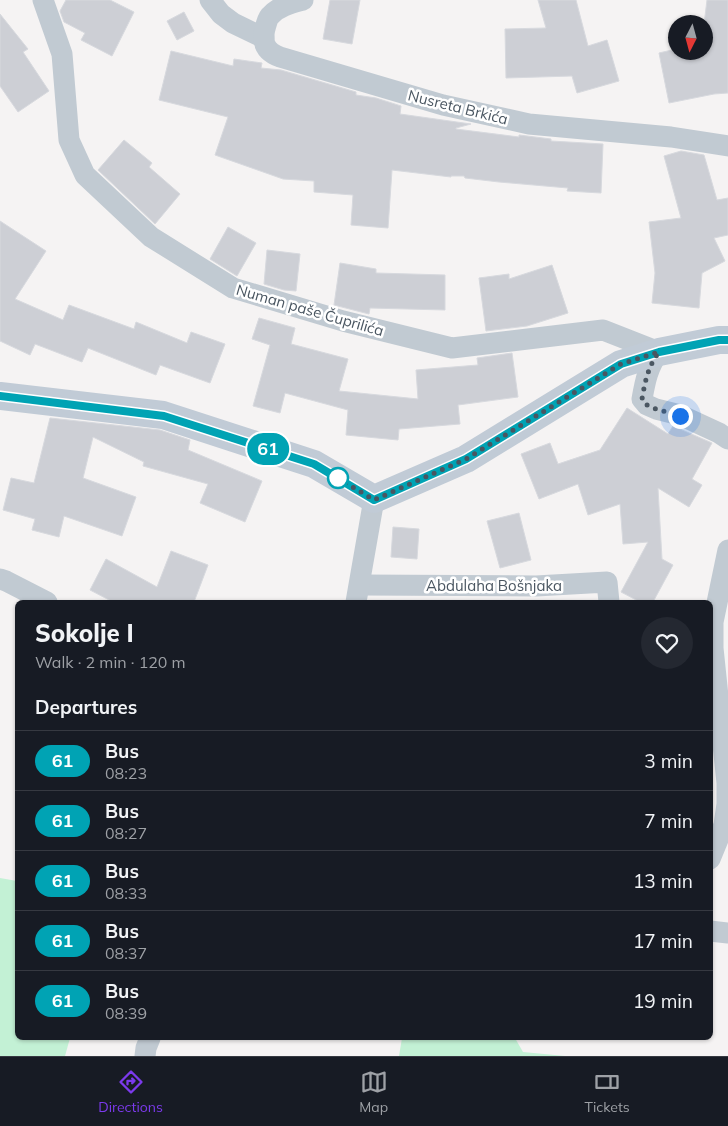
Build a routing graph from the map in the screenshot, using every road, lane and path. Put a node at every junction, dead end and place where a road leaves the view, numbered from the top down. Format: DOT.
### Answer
graph roads {
  1 [pos="44,0"];
  2 [pos="210,0"];
  3 [pos="303,0"];
  4 [pos="264,38"];
  5 [pos="728,146"];
  6 [pos="728,340"];
  7 [pos="659,352"];
  8 [pos="0,396"];
  9 [pos="728,439"];
  10 [pos="374,500"];
  11 [pos="728,550"];
  12 [pos="0,579"];
  13 [pos="358,594"];
  14 [pos="43,600"];
  15 [pos="609,600"];
  16 [pos="723,706"];
  17 [pos="713,852"];
  18 [pos="713,931"];
  19 [pos="728,933"];
  20 [pos="149,1040"];
  21 [pos="145,1056"];
  1 -- 7 [label="street, Numan paše Čuprilića"];
  2 -- 4 [label="street"];
  3 -- 4 [label="street"];
  4 -- 5 [label="street, Nusreta Brkića"];
  6 -- 7 [label="street"];
  7 -- 9 [label="street"];
  7 -- 10 [label="street"];
  8 -- 10 [label="street"];
  10 -- 13 [label="street, Abdulaha Bošnjaka"];
  11 -- 16 [label="street"];
  12 -- 14 [label="street"];
  13 -- 15 [label="street, Abdulaha Bošnjaka"];
  16 -- 17 [label="street"];
  18 -- 19 [label="street"];
  20 -- 21 [label="street"];
}
